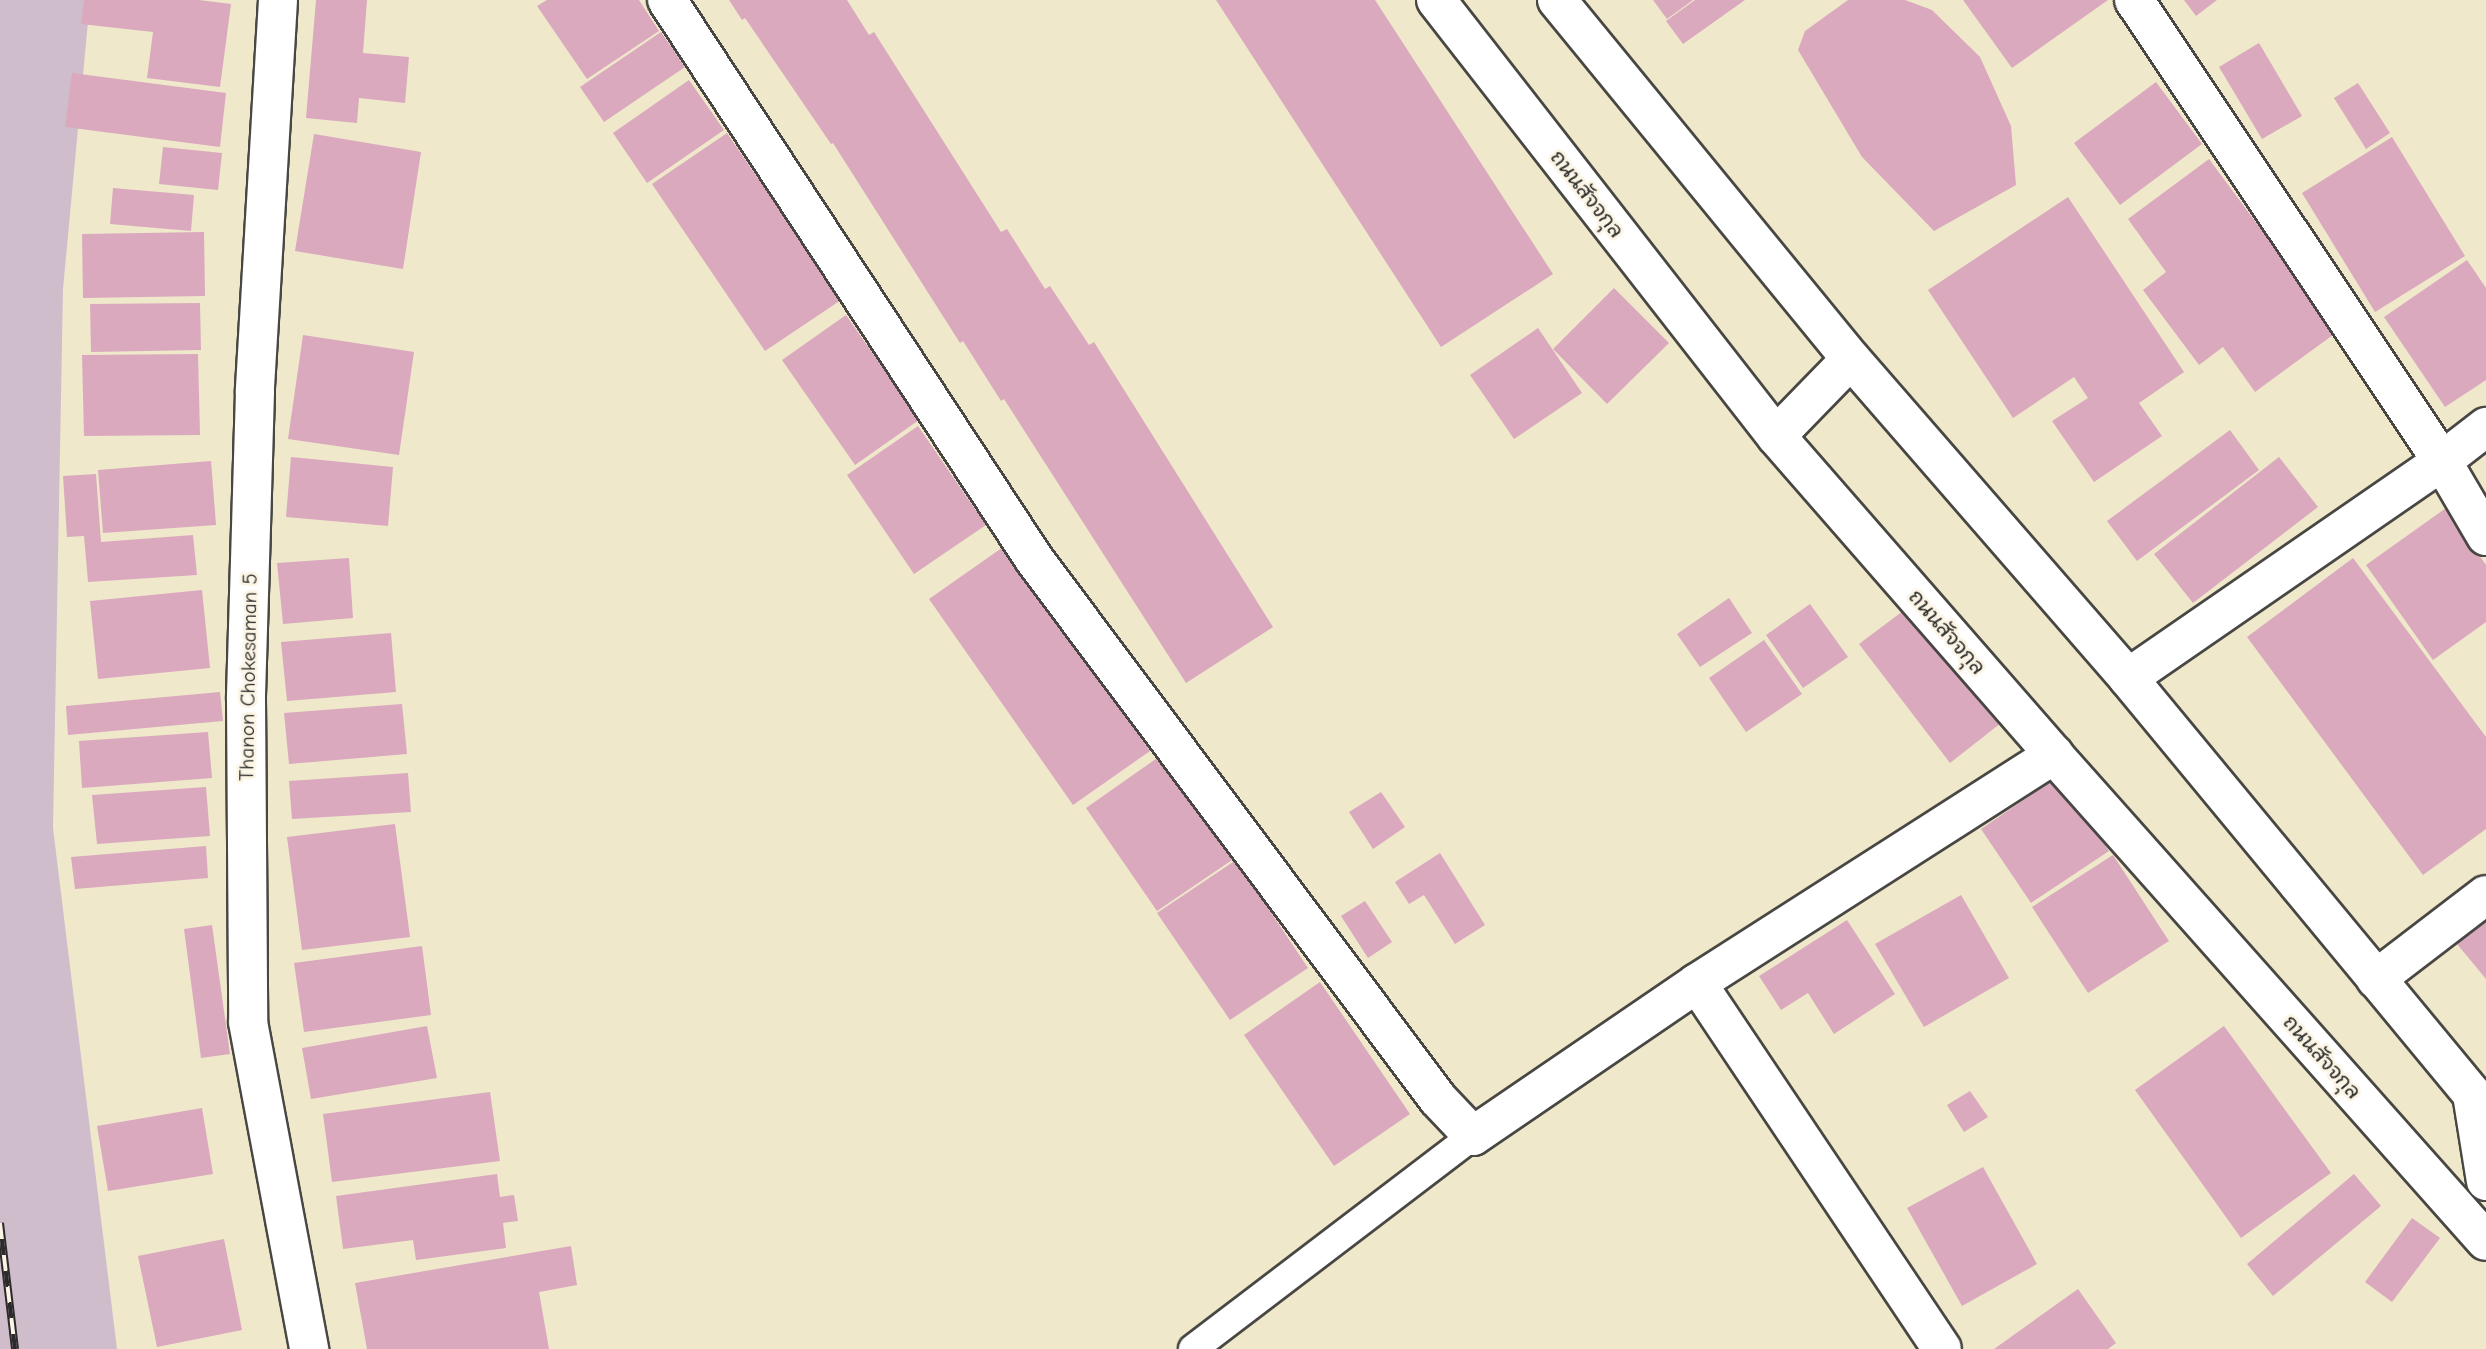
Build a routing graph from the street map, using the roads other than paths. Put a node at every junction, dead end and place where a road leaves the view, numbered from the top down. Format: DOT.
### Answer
graph roads {
  1 [pos="278,0"];
  2 [pos="667,0"];
  3 [pos="1436,0"];
  4 [pos="1557,0"];
  5 [pos="2134,0"];
  6 [pos="1851,359"];
  7 [pos="2486,427"];
  8 [pos="1776,436"];
  9 [pos="2442,461"];
  10 [pos="2486,536"];
  11 [pos="2129,678"];
  12 [pos="2054,755"];
  13 [pos="2486,895"];
  14 [pos="2375,979"];
  15 [pos="1698,984"];
  16 [pos="2479,1102"];
  17 [pos="1473,1136"];
  18 [pos="2486,1181"];
  19 [pos="2486,1241"];
  20 [pos="309,1349"];
  21 [pos="1193,1349"];
  22 [pos="1942,1349"];
  1 -- 20 [label="street, Thanon Chokesaman 5"];
  2 -- 17 [label="street"];
  3 -- 8 [label="street, ถนนสัจจกุล"];
  4 -- 6 [label="street"];
  5 -- 9 [label="street"];
  6 -- 8 [label="street"];
  6 -- 11 [label="street"];
  7 -- 9 [label="street"];
  8 -- 12 [label="street, ถนนสัจจกุล"];
  9 -- 10 [label="street"];
  9 -- 11 [label="street"];
  11 -- 14 [label="street"];
  12 -- 15 [label="street"];
  12 -- 19 [label="street, ถนนสัจจกุล"];
  13 -- 14 [label="street"];
  14 -- 16 [label="street"];
  15 -- 17 [label="street"];
  15 -- 22 [label="street"];
  16 -- 18 [label="street"];
  17 -- 21 [label="lane"];
}
